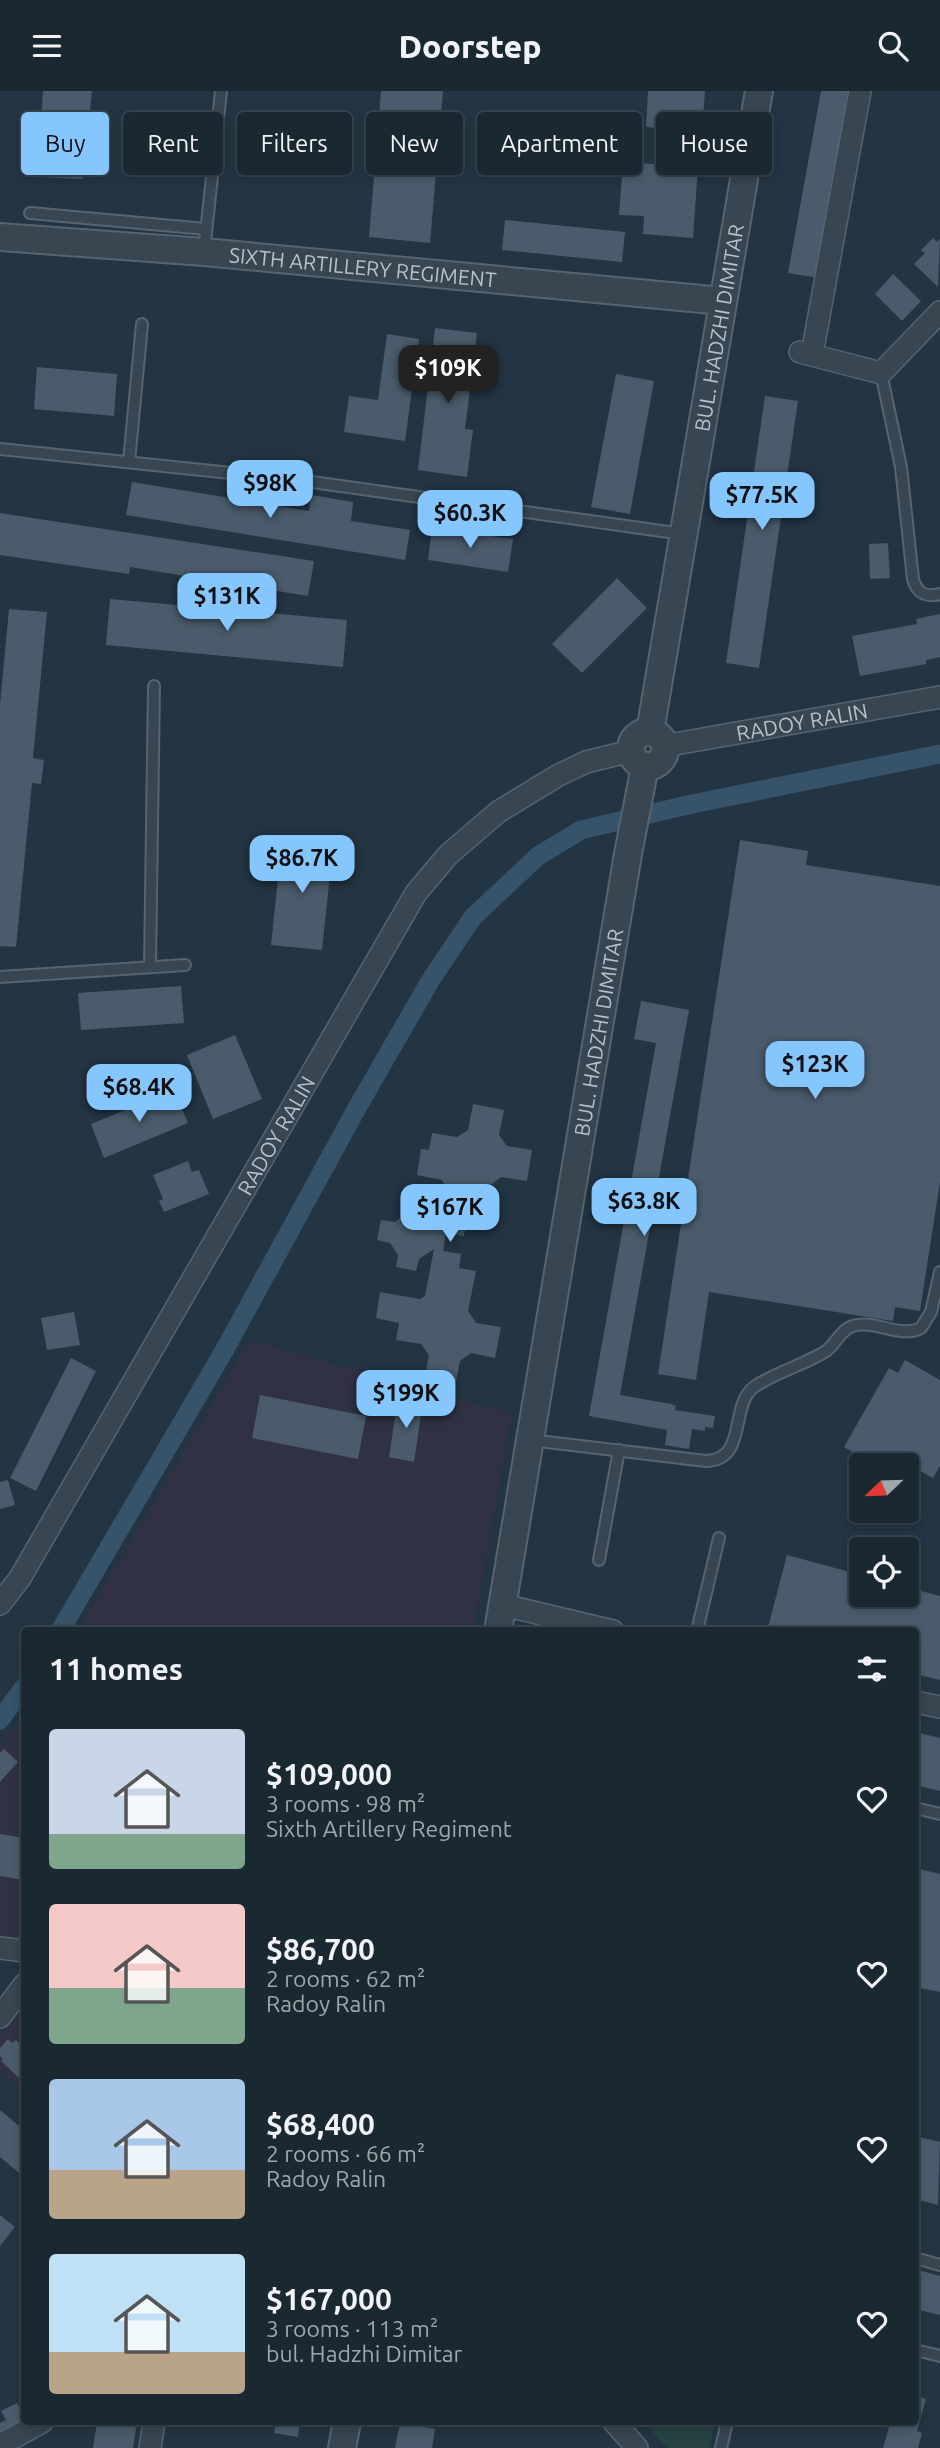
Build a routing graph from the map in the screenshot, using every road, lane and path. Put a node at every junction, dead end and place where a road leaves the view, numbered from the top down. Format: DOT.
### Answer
graph roads {
  1 [pos="221,91"];
  2 [pos="759,91"];
  3 [pos="860,91"];
  4 [pos="30,213"];
  5 [pos="0,237"];
  6 [pos="205,241"];
  7 [pos="723,301"];
  8 [pos="940,312"];
  9 [pos="142,324"];
  10 [pos="881,373"];
  11 [pos="0,449"];
  12 [pos="129,462"];
  13 [pos="683,534"];
  14 [pos="940,594"];
  15 [pos="154,687"];
  16 [pos="940,697"];
  17 [pos="657,739"];
  18 [pos="639,767"];
  19 [pos="185,964"];
  20 [pos="150,967"];
  21 [pos="0,977"];
  22 [pos="940,1272"];
  23 [pos="530,1440"];
  24 [pos="619,1450"];
  25 [pos="719,1538"];
  26 [pos="599,1560"];
  27 [pos="0,1604"];
  28 [pos="503,1605"];
  29 [pos="499,1627"];
  30 [pos="596,1627"];
  31 [pos="698,1627"];
  32 [pos="919,1703"];
  33 [pos="940,1707"];
  34 [pos="919,1809"];
  35 [pos="940,1814"];
  36 [pos="0,1948"];
  37 [pos="21,1951"];
  38 [pos="21,1989"];
  39 [pos="0,2017"];
  40 [pos="919,2259"];
  41 [pos="940,2265"];
  42 [pos="919,2351"];
  43 [pos="940,2356"];
  44 [pos="37,2425"];
  45 [pos="154,2425"];
  46 [pos="346,2425"];
  47 [pos="617,2425"];
  48 [pos="726,2425"];
  49 [pos="0,2445"];
  50 [pos="150,2448"];
  51 [pos="342,2448"];
  52 [pos="637,2448"];
  53 [pos="721,2448"];
  1 -- 6 [label="lane"];
  2 -- 7 [label="street, BUL. HADZHI DIMITAR"];
  3 -- 10 [label="street"];
  4 -- 6 [label="lane"];
  5 -- 6 [label="street, SIXTH ARTILLERY REGIMENT"];
  6 -- 7 [label="street, SIXTH ARTILLERY REGIMENT"];
  7 -- 13 [label="street, BUL. HADZHI DIMITAR"];
  8 -- 10 [label="street"];
  9 -- 12 [label="lane"];
  10 -- 14 [label="lane"];
  11 -- 12 [label="lane"];
  12 -- 13 [label="lane"];
  13 -- 17 [label="street, BUL. HADZHI DIMITAR"];
  15 -- 20 [label="lane"];
  16 -- 17 [label="street, RADOY RALIN"];
  17 -- 18 [label="street"];
  18 -- 23 [label="street, BUL. HADZHI DIMITAR"];
  18 -- 27 [label="street, RADOY RALIN"];
  19 -- 20 [label="lane"];
  20 -- 21 [label="lane"];
  22 -- 24 [label="lane"];
  23 -- 24 [label="lane"];
  23 -- 28 [label="street, BUL. HADZHI DIMITAR"];
  24 -- 26 [label="lane"];
  25 -- 31 [label="lane"];
  28 -- 29 [label="street, BUL. HADZHI DIMITAR"];
  28 -- 30 [label="street"];
  32 -- 33 [label="street"];
  34 -- 35 [label="lane"];
  36 -- 37 [label="street"];
  38 -- 39 [label="street"];
  40 -- 41 [label="lane"];
  42 -- 43 [label="lane"];
  44 -- 49 [label="street"];
  45 -- 50 [label="street"];
  46 -- 51 [label="street"];
  47 -- 52 [label="street"];
  48 -- 53 [label="lane"];
}
